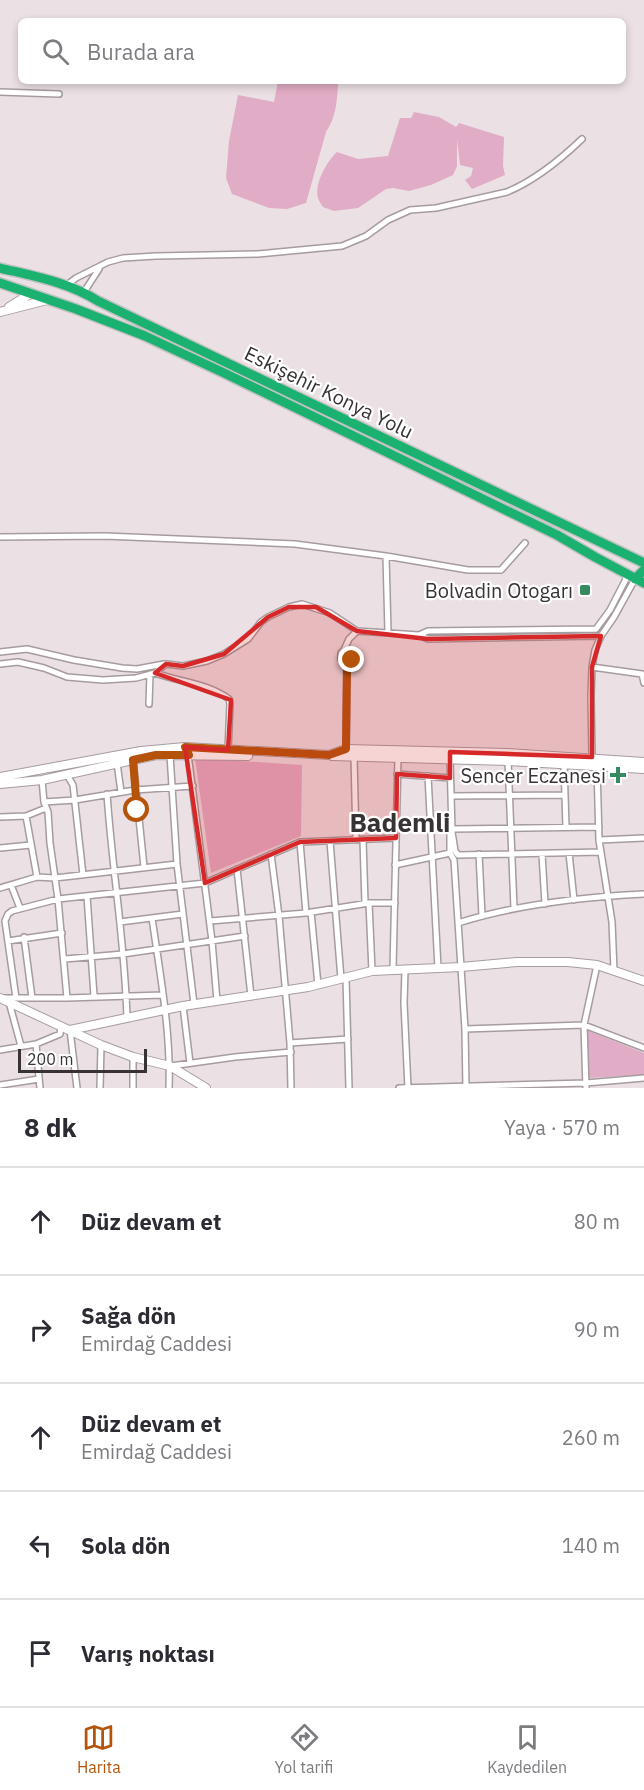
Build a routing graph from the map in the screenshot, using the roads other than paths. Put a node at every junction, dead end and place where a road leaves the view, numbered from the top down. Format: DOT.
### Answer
graph roads {
  1 [pos="0,92"];
  2 [pos="59,94"];
  3 [pos="582,139"];
  4 [pos="100,267"];
  5 [pos="0,268"];
  6 [pos="91,280"];
  7 [pos="0,283"];
  8 [pos="67,285"];
  9 [pos="84,292"];
  10 [pos="30,294"];
  11 [pos="52,301"];
  12 [pos="98,301"];
  13 [pos="76,309"];
  14 [pos="2,311"];
  15 [pos="0,537"];
  16 [pos="525,543"];
  17 [pos="386,556"];
  18 [pos="641,561"];
  19 [pos="644,570"];
  20 [pos="626,574"];
  21 [pos="640,581"];
  22 [pos="596,629"];
  23 [pos="357,631"];
  24 [pos="388,632"];
  25 [pos="419,635"];
  26 [pos="601,636"];
  27 [pos="344,650"];
  28 [pos="0,652"];
  29 [pos="0,664"];
  30 [pos="166,664"];
  31 [pos="347,664"];
  32 [pos="592,667"];
  33 [pos="153,674"];
  34 [pos="644,683"];
  35 [pos="149,705"];
  36 [pos="346,749"];
  37 [pos="228,750"];
  38 [pos="187,751"];
  39 [pos="170,755"];
  40 [pos="354,756"];
  41 [pos="450,756"];
  42 [pos="398,758"];
  43 [pos="592,758"];
  44 [pos="133,760"];
  45 [pos="508,761"];
  46 [pos="644,762"];
  47 [pos="117,764"];
  48 [pos="564,764"];
  49 [pos="597,766"];
  50 [pos="644,769"];
  51 [pos="397,774"];
  52 [pos="66,775"];
  53 [pos="428,776"];
  54 [pos="0,777"];
  55 [pos="450,778"];
  56 [pos="42,780"];
  57 [pos="0,784"];
  58 [pos="193,786"];
  59 [pos="172,788"];
  60 [pos="135,790"];
  61 [pos="121,792"];
  62 [pos="107,794"];
  63 [pos="510,795"];
  64 [pos="565,795"];
  65 [pos="451,796"];
  66 [pos="75,800"];
  67 [pos="45,805"];
  68 [pos="26,816"];
  69 [pos="0,817"];
  70 [pos="511,827"];
  71 [pos="566,827"];
  72 [pos="598,827"];
  73 [pos="453,831"];
  74 [pos="396,838"];
  75 [pos="644,838"];
  76 [pos="359,840"];
  77 [pos="599,840"];
  78 [pos="330,841"];
  79 [pos="300,842"];
  80 [pos="31,845"];
  81 [pos="0,848"];
  82 [pos="601,852"];
  83 [pos="450,853"];
  84 [pos="569,853"];
  85 [pos="270,854"];
  86 [pos="479,854"];
  87 [pos="512,854"];
  88 [pos="542,854"];
  89 [pos="432,857"];
  90 [pos="177,864"];
  91 [pos="395,865"];
  92 [pos="144,867"];
  93 [pos="237,869"];
  94 [pos="114,872"];
  95 [pos="83,875"];
  96 [pos="37,877"];
  97 [pos="56,878"];
  98 [pos="205,883"];
  99 [pos="11,885"];
  100 [pos="180,886"];
  101 [pos="0,888"];
  102 [pos="117,893"];
  103 [pos="644,894"];
  104 [pos="87,896"];
  105 [pos="608,896"];
  106 [pos="58,899"];
  107 [pos="574,900"];
  108 [pos="367,903"];
  109 [pos="395,903"];
  110 [pos="545,904"];
  111 [pos="20,908"];
  112 [pos="336,908"];
  113 [pos="514,908"];
  114 [pos="309,913"];
  115 [pos="183,914"];
  116 [pos="279,916"];
  117 [pos="482,916"];
  118 [pos="152,918"];
  119 [pos="244,918"];
  120 [pos="210,921"];
  121 [pos="120,922"];
  122 [pos="458,923"];
  123 [pos="62,933"];
  124 [pos="245,936"];
  125 [pos="24,937"];
  126 [pos="8,940"];
  127 [pos="212,941"];
  128 [pos="186,945"];
  129 [pos="156,949"];
  130 [pos="123,954"];
  131 [pos="91,956"];
  132 [pos="65,959"];
  133 [pos="597,965"];
  134 [pos="461,967"];
  135 [pos="438,968"];
  136 [pos="393,969"];
  137 [pos="405,970"];
  138 [pos="614,970"];
  139 [pos="372,971"];
  140 [pos="344,978"];
  141 [pos="644,981"];
  142 [pos="318,986"];
  143 [pos="285,991"];
  144 [pos="163,995"];
  145 [pos="94,996"];
  146 [pos="126,996"];
  147 [pos="251,996"];
  148 [pos="0,998"];
  149 [pos="32,998"];
  150 [pos="67,998"];
  151 [pos="13,1000"];
  152 [pos="217,1000"];
  153 [pos="194,1004"];
  154 [pos="183,1006"];
  155 [pos="164,1009"];
  156 [pos="127,1018"];
  157 [pos="585,1025"];
  158 [pos="61,1027"];
  159 [pos="465,1029"];
  160 [pos="70,1030"];
  161 [pos="348,1039"];
  162 [pos="290,1043"];
  163 [pos="36,1044"];
  164 [pos="101,1045"];
  165 [pos="21,1046"];
  166 [pos="644,1048"];
  167 [pos="0,1050"];
  168 [pos="291,1052"];
  169 [pos="133,1057"];
  170 [pos="190,1063"];
  171 [pos="170,1066"];
  172 [pos="39,1078"];
  173 [pos="644,1078"];
  174 [pos="0,1085"];
  175 [pos="586,1085"];
  176 [pos="466,1087"];
  177 [pos="40,1088"];
  178 [pos="77,1088"];
  179 [pos="100,1088"];
  180 [pos="133,1088"];
  181 [pos="169,1088"];
  182 [pos="206,1088"];
  183 [pos="291,1088"];
  184 [pos="349,1088"];
  185 [pos="399,1088"];
  186 [pos="408,1088"];
  1 -- 2 [label="street"];
  3 -- 4 [label="street"];
  4 -- 6 [label="street"];
  4 -- 8 [label="street"];
  5 -- 8 [label="highway, Eskişehir Konya Yolu"];
  6 -- 9 [label="street"];
  6 -- 12 [label="street"];
  7 -- 10 [label="highway"];
  8 -- 9 [label="highway, Eskişehir Konya Yolu"];
  8 -- 11 [label="highway"];
  9 -- 12 [label="highway, Eskişehir Konya Yolu"];
  9 -- 13 [label="highway"];
  10 -- 11 [label="highway"];
  10 -- 14 [label="main road"];
  11 -- 13 [label="highway"];
  11 -- 14 [label="main road"];
  12 -- 18 [label="highway, Eskişehir Konya Yolu"];
  13 -- 20 [label="highway"];
  15 -- 17 [label="street"];
  16 -- 17 [label="street"];
  17 -- 24 [label="street"];
  18 -- 20 [label="highway"];
  19 -- 21 [label="highway"];
  20 -- 21 [label="highway"];
  20 -- 22 [label="street"];
  21 -- 26 [label="street"];
  22 -- 25 [label="street"];
  22 -- 26 [label="street"];
  23 -- 24 [label="street"];
  23 -- 27 [label="street"];
  23 -- 30 [label="street"];
  24 -- 25 [label="street"];
  25 -- 26 [label="street"];
  26 -- 32 [label="street"];
  27 -- 31 [label="street"];
  27 -- 31 [label="street"];
  28 -- 30 [label="street"];
  29 -- 33 [label="street"];
  30 -- 33 [label="street"];
  31 -- 36 [label="street"];
  32 -- 34 [label="street"];
  32 -- 43 [label="street"];
  33 -- 35 [label="street"];
  33 -- 37 [label="street"];
  36 -- 37 [label="main road"];
  36 -- 41 [label="main road"];
  37 -- 38 [label="main road"];
  38 -- 39 [label="main road"];
  38 -- 40 [label="main road"];
  38 -- 54 [label="main road"];
  38 -- 58 [label="street"];
  39 -- 44 [label="main road"];
  39 -- 59 [label="street"];
  40 -- 42 [label="main road"];
  40 -- 76 [label="street"];
  41 -- 42 [label="main road"];
  41 -- 43 [label="main road"];
  41 -- 45 [label="main road"];
  41 -- 55 [label="street"];
  42 -- 51 [label="street"];
  43 -- 46 [label="main road"];
  43 -- 49 [label="street"];
  44 -- 47 [label="main road"];
  44 -- 60 [label="street"];
  45 -- 48 [label="main road"];
  45 -- 63 [label="street"];
  47 -- 52 [label="main road"];
  47 -- 61 [label="street"];
  48 -- 49 [label="main road"];
  48 -- 64 [label="street"];
  49 -- 50 [label="main road"];
  49 -- 72 [label="street"];
  51 -- 53 [label="street"];
  51 -- 74 [label="street"];
  52 -- 56 [label="main road"];
  52 -- 66 [label="street"];
  53 -- 55 [label="street"];
  53 -- 89 [label="street"];
  55 -- 65 [label="street"];
  56 -- 57 [label="main road"];
  56 -- 67 [label="street"];
  58 -- 59 [label="street"];
  58 -- 98 [label="street"];
  59 -- 60 [label="street"];
  59 -- 90 [label="street"];
  60 -- 61 [label="street"];
  60 -- 92 [label="street"];
  61 -- 62 [label="street"];
  62 -- 66 [label="street"];
  62 -- 94 [label="street"];
  63 -- 64 [label="street"];
  63 -- 65 [label="street"];
  63 -- 70 [label="street"];
  64 -- 71 [label="street"];
  65 -- 73 [label="street"];
  66 -- 67 [label="street"];
  66 -- 95 [label="street"];
  67 -- 68 [label="street"];
  67 -- 97 [label="street"];
  68 -- 69 [label="street"];
  68 -- 80 [label="street"];
  70 -- 71 [label="street"];
  70 -- 73 [label="street"];
  70 -- 87 [label="street"];
  71 -- 72 [label="street"];
  72 -- 77 [label="street"];
  73 -- 83 [label="street"];
  73 -- 86 [label="street"];
  74 -- 76 [label="street"];
  74 -- 91 [label="street"];
  75 -- 77 [label="street"];
  76 -- 78 [label="street"];
  76 -- 108 [label="street"];
  77 -- 82 [label="street"];
  78 -- 79 [label="street"];
  78 -- 112 [label="street"];
  79 -- 85 [label="street"];
  79 -- 114 [label="street"];
  80 -- 81 [label="street"];
  80 -- 96 [label="street"];
  82 -- 84 [label="street"];
  82 -- 105 [label="street"];
  83 -- 89 [label="street"];
  83 -- 122 [label="street"];
  84 -- 88 [label="street"];
  84 -- 107 [label="street"];
  85 -- 93 [label="street"];
  85 -- 116 [label="street"];
  86 -- 87 [label="street"];
  86 -- 117 [label="street"];
  87 -- 88 [label="street"];
  87 -- 113 [label="street"];
  88 -- 110 [label="street"];
  89 -- 91 [label="street"];
  89 -- 135 [label="street"];
  90 -- 92 [label="street"];
  90 -- 100 [label="street"];
  91 -- 109 [label="street"];
  92 -- 94 [label="street"];
  93 -- 98 [label="street"];
  93 -- 119 [label="street"];
  94 -- 95 [label="street"];
  94 -- 102 [label="street"];
  95 -- 97 [label="street"];
  96 -- 97 [label="street"];
  96 -- 99 [label="street"];
  97 -- 106 [label="street"];
  98 -- 100 [label="street"];
  98 -- 120 [label="street"];
  99 -- 101 [label="street"];
  99 -- 111 [label="street"];
  100 -- 102 [label="street"];
  100 -- 115 [label="street"];
  102 -- 104 [label="street"];
  102 -- 121 [label="street"];
  103 -- 105 [label="street"];
  104 -- 106 [label="street"];
  104 -- 131 [label="street"];
  105 -- 107 [label="street"];
  105 -- 138 [label="street"];
  106 -- 111 [label="street"];
  106 -- 123 [label="street"];
  107 -- 110 [label="street"];
  108 -- 109 [label="street"];
  108 -- 112 [label="street"];
  108 -- 139 [label="street"];
  109 -- 136 [label="street"];
  110 -- 113 [label="street"];
  111 -- 126 [label="street"];
  112 -- 114 [label="street"];
  112 -- 140 [label="street"];
  113 -- 117 [label="street"];
  114 -- 116 [label="street"];
  114 -- 142 [label="street"];
  115 -- 118 [label="street"];
  115 -- 128 [label="street"];
  116 -- 119 [label="street"];
  116 -- 143 [label="street"];
  117 -- 122 [label="street"];
  118 -- 121 [label="street"];
  118 -- 129 [label="street"];
  119 -- 120 [label="street"];
  119 -- 124 [label="street"];
  120 -- 127 [label="street"];
  121 -- 130 [label="street"];
  122 -- 134 [label="street"];
  123 -- 125 [label="street"];
  123 -- 132 [label="street"];
  124 -- 127 [label="street"];
  124 -- 147 [label="street"];
  125 -- 126 [label="street"];
  125 -- 149 [label="street"];
  126 -- 151 [label="street"];
  127 -- 128 [label="street"];
  127 -- 152 [label="street"];
  128 -- 129 [label="street"];
  128 -- 153 [label="street"];
  129 -- 130 [label="street"];
  129 -- 144 [label="street"];
  130 -- 131 [label="street"];
  130 -- 146 [label="street"];
  131 -- 132 [label="street"];
  131 -- 145 [label="street"];
  132 -- 150 [label="street"];
  133 -- 134 [label="main road"];
  133 -- 138 [label="main road"];
  133 -- 157 [label="street"];
  134 -- 135 [label="main road"];
  134 -- 159 [label="street"];
  135 -- 137 [label="main road"];
  136 -- 137 [label="main road"];
  136 -- 139 [label="main road"];
  137 -- 186 [label="street"];
  138 -- 141 [label="main road"];
  139 -- 140 [label="main road"];
  140 -- 142 [label="main road"];
  140 -- 161 [label="street"];
  142 -- 143 [label="main road"];
  143 -- 147 [label="main road"];
  143 -- 162 [label="street"];
  144 -- 146 [label="street"];
  144 -- 155 [label="street"];
  145 -- 146 [label="street"];
  145 -- 150 [label="street"];
  146 -- 156 [label="street"];
  147 -- 152 [label="main road"];
  148 -- 151 [label="main road"];
  149 -- 150 [label="street"];
  149 -- 151 [label="street"];
  151 -- 158 [label="main road"];
  151 -- 165 [label="street"];
  152 -- 153 [label="main road"];
  153 -- 154 [label="main road"];
  154 -- 155 [label="main road"];
  154 -- 170 [label="street"];
  155 -- 156 [label="main road"];
  155 -- 171 [label="street"];
  156 -- 160 [label="main road"];
  157 -- 159 [label="street"];
  157 -- 166 [label="street"];
  157 -- 175 [label="street"];
  158 -- 160 [label="main road"];
  158 -- 163 [label="street"];
  159 -- 176 [label="street"];
  160 -- 164 [label="main road"];
  160 -- 178 [label="street"];
  161 -- 162 [label="street"];
  161 -- 184 [label="street"];
  162 -- 168 [label="street"];
  163 -- 165 [label="street"];
  163 -- 172 [label="street"];
  164 -- 169 [label="main road"];
  164 -- 179 [label="street"];
  165 -- 167 [label="street"];
  168 -- 170 [label="street"];
  168 -- 183 [label="street"];
  169 -- 171 [label="main road"];
  169 -- 180 [label="street"];
  170 -- 171 [label="street"];
  171 -- 181 [label="street"];
  171 -- 182 [label="main road"];
  172 -- 174 [label="street"];
  172 -- 177 [label="street"];
  173 -- 175 [label="street"];
  175 -- 176 [label="street"];
  176 -- 186 [label="street"];
  185 -- 186 [label="street"];
}
